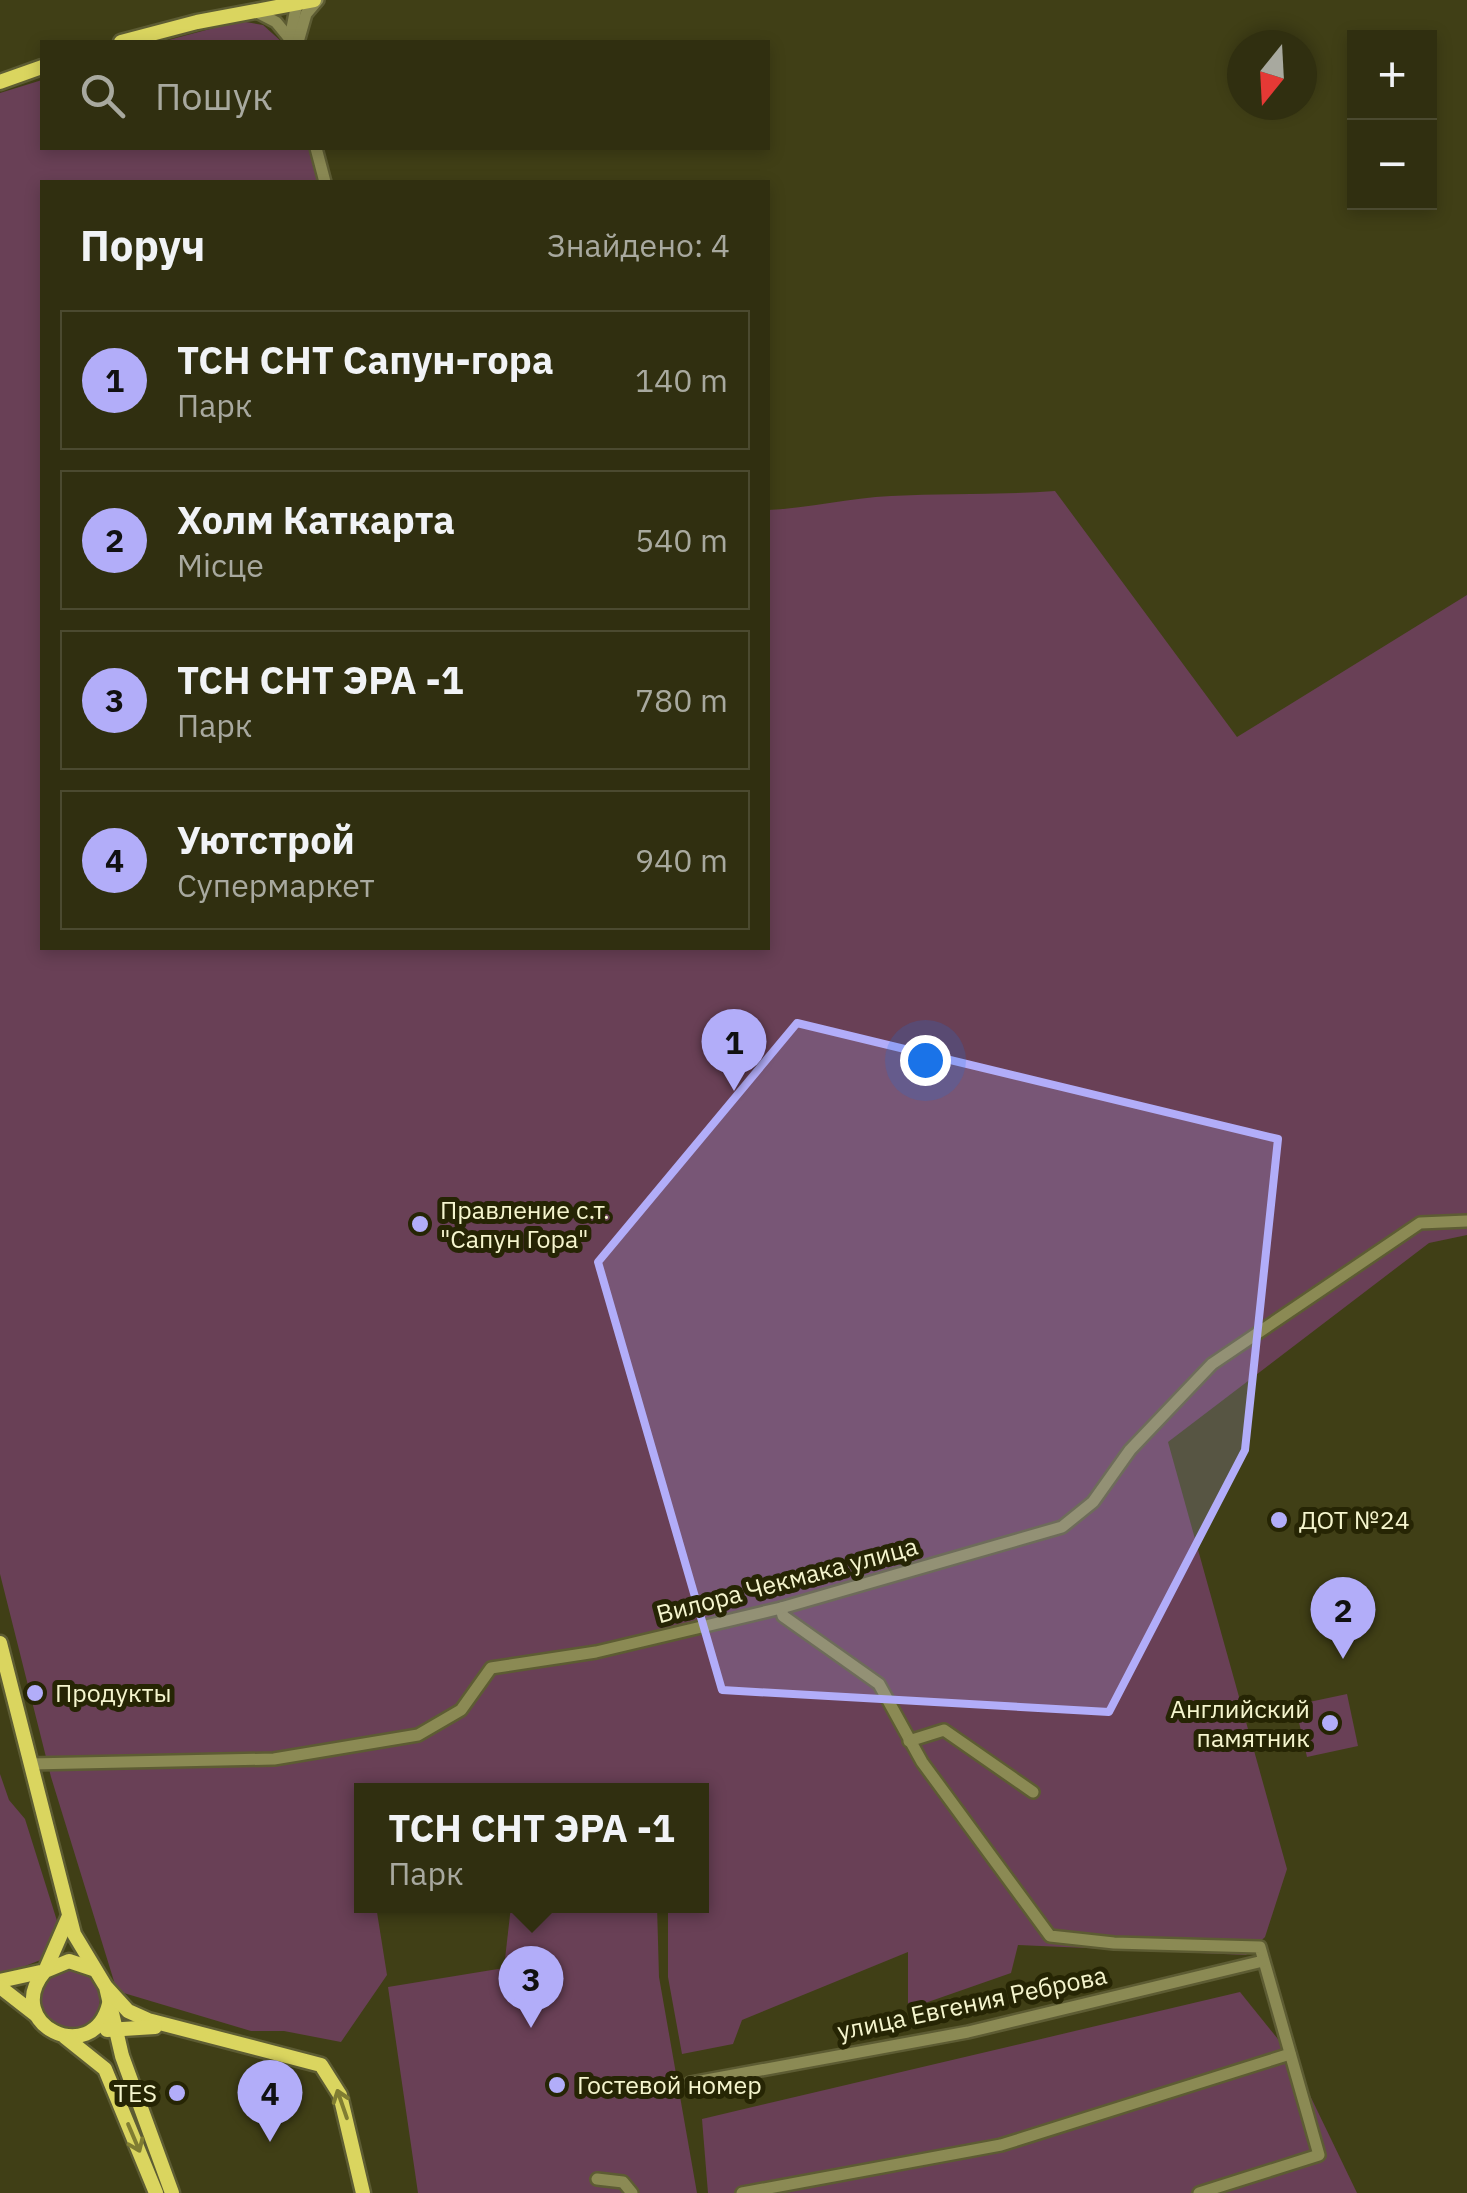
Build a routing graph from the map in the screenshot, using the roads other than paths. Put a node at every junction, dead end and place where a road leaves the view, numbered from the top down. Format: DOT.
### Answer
graph roads {
  1 [pos="316,0"];
  2 [pos="297,4"];
  3 [pos="255,11"];
  4 [pos="302,23"];
  5 [pos="130,40"];
  6 [pos="292,40"];
  7 [pos="293,40"];
  8 [pos="294,40"];
  9 [pos="40,68"];
  10 [pos="0,82"];
  11 [pos="317,150"];
  12 [pos="324,180"];
  13 [pos="1467,1221"];
  14 [pos="781,1608"];
  15 [pos="0,1642"];
  16 [pos="909,1741"];
  17 [pos="30,1764"];
  18 [pos="1033,1792"];
  19 [pos="68,1916"];
  20 [pos="1264,1960"];
  21 [pos="94,1969"];
  22 [pos="44,1971"];
  23 [pos="0,1984"];
  24 [pos="106,1987"];
  25 [pos="109,2004"];
  26 [pos="36,2015"];
  27 [pos="165,2026"];
  28 [pos="149,2028"];
  29 [pos="114,2029"];
  30 [pos="87,2033"];
  31 [pos="64,2036"];
  32 [pos="1290,2054"];
  33 [pos="122,2056"];
  34 [pos="690,2083"];
  35 [pos="597,2179"];
  36 [pos="156,2193"];
  37 [pos="172,2193"];
  38 [pos="363,2193"];
  39 [pos="632,2193"];
  40 [pos="742,2193"];
  41 [pos="1199,2193"];
  1 -- 2 [label="main road"];
  1 -- 4 [label="street"];
  2 -- 3 [label="main road"];
  2 -- 4 [label="street"];
  2 -- 7 [label="street"];
  3 -- 5 [label="main road"];
  3 -- 6 [label="street"];
  4 -- 8 [label="street"];
  9 -- 10 [label="main road"];
  11 -- 12 [label="street"];
  13 -- 14 [label="street, Вилора Чекмака улица"];
  14 -- 16 [label="street"];
  14 -- 17 [label="street, Вилора Чекмака улица"];
  15 -- 17 [label="main road"];
  16 -- 18 [label="street"];
  16 -- 20 [label="street"];
  17 -- 19 [label="main road"];
  19 -- 21 [label="main road"];
  19 -- 22 [label="main road"];
  20 -- 32 [label="street"];
  20 -- 34 [label="street, улица Евгения Реброва"];
  21 -- 22 [label="main road"];
  21 -- 24 [label="main road"];
  22 -- 23 [label="main road"];
  22 -- 26 [label="main road"];
  23 -- 26 [label="main road"];
  24 -- 25 [label="main road"];
  24 -- 27 [label="main road"];
  25 -- 29 [label="main road"];
  25 -- 30 [label="main road"];
  26 -- 31 [label="main road"];
  27 -- 28 [label="main road"];
  38 -- 27 [label="main road, one-way"];
  28 -- 29 [label="main road"];
  28 -- 33 [label="main road"];
  29 -- 30 [label="main road"];
  29 -- 33 [label="main road"];
  30 -- 31 [label="main road"];
  31 -- 36 [label="main road, one-way"];
  32 -- 40 [label="street"];
  32 -- 41 [label="street"];
  33 -- 37 [label="main road"];
  35 -- 39 [label="street"];
}
